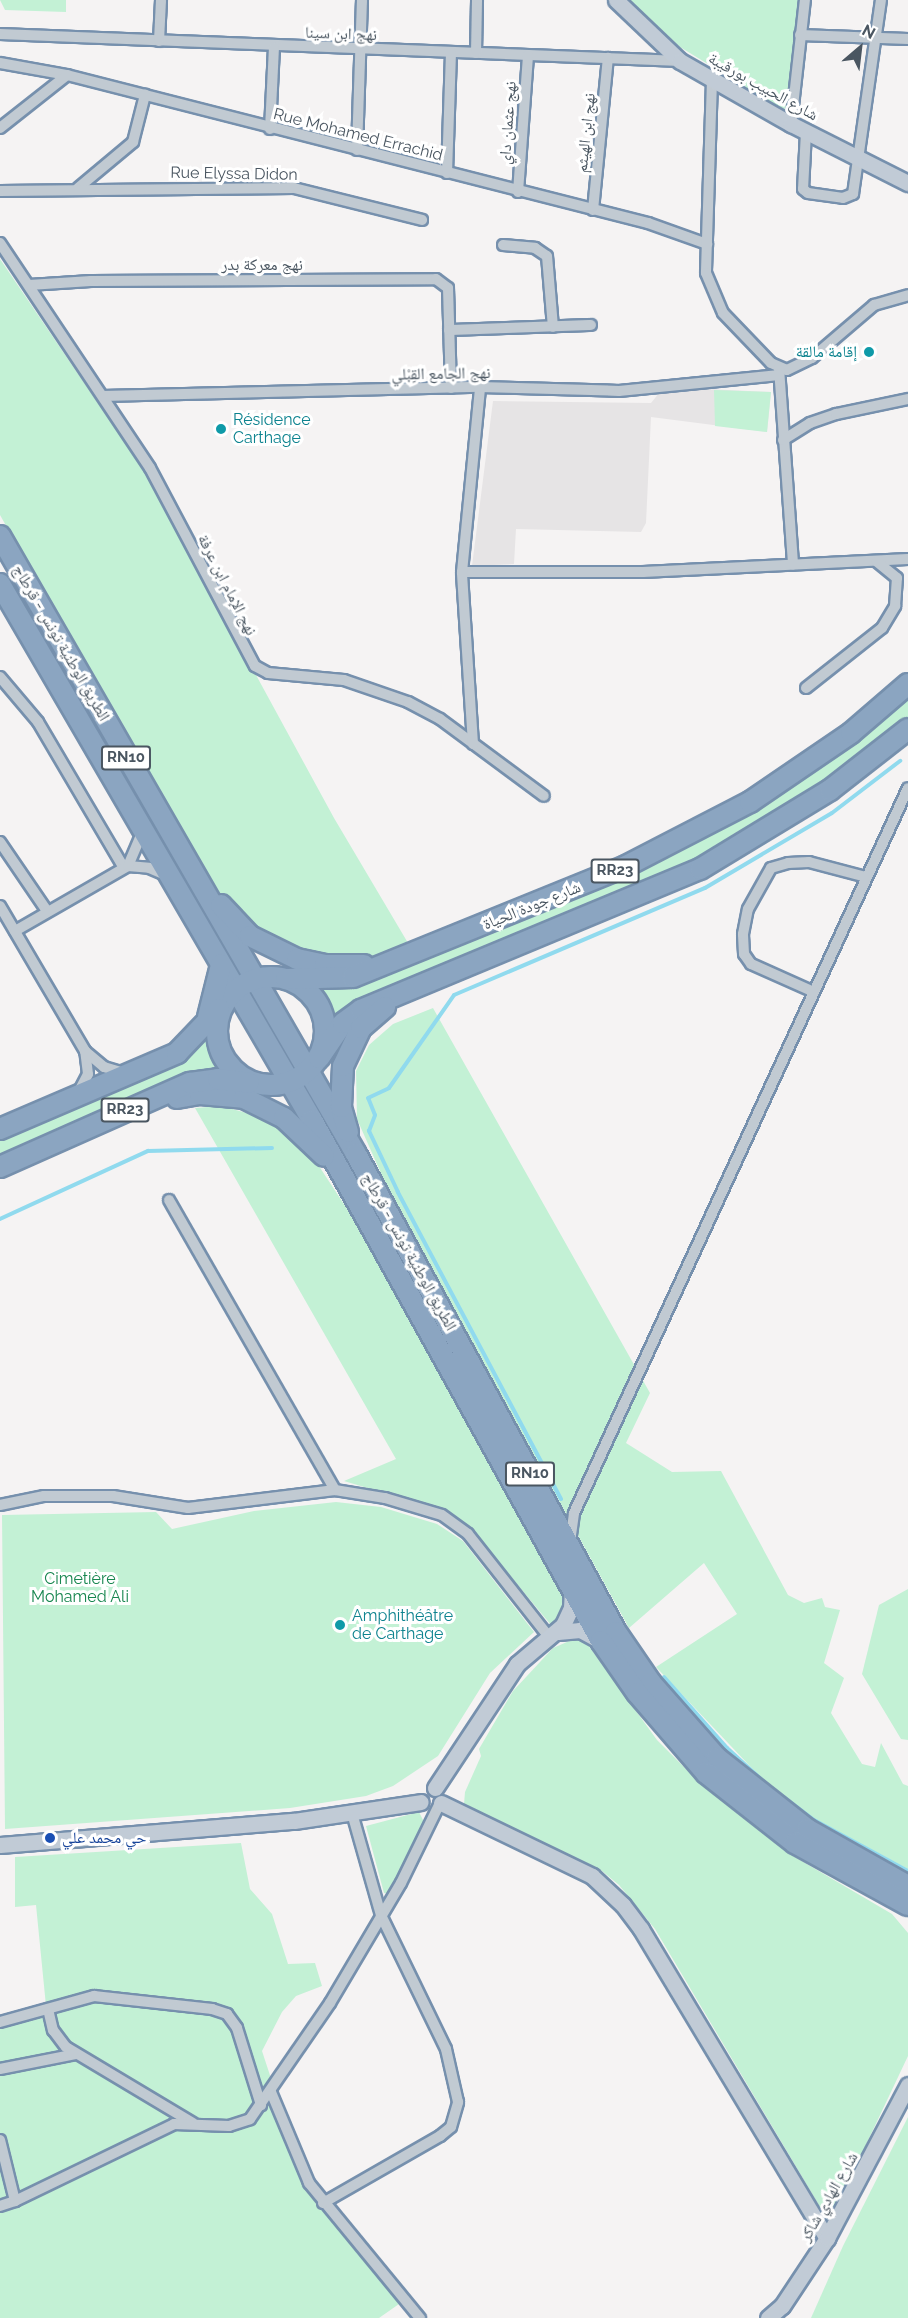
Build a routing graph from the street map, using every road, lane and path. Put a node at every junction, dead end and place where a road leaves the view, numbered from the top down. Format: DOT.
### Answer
graph roads {
  1 [pos="161,0"];
  2 [pos="362,0"];
  3 [pos="477,0"];
  4 [pos="616,0"];
  5 [pos="805,0"];
  6 [pos="881,0"];
  7 [pos="0,34"];
  8 [pos="800,35"];
  9 [pos="876,38"];
  10 [pos="908,39"];
  11 [pos="159,41"];
  12 [pos="274,46"];
  13 [pos="360,49"];
  14 [pos="451,52"];
  15 [pos="476,53"];
  16 [pos="528,55"];
  17 [pos="608,58"];
  18 [pos="680,61"];
  19 [pos="0,63"];
  20 [pos="67,75"];
  21 [pos="712,80"];
  22 [pos="145,95"];
  23 [pos="790,124"];
  24 [pos="0,128"];
  25 [pos="270,129"];
  26 [pos="806,132"];
  27 [pos="357,150"];
  28 [pos="860,157"];
  29 [pos="447,173"];
  30 [pos="908,183"];
  31 [pos="78,188"];
  32 [pos="0,191"];
  33 [pos="518,192"];
  34 [pos="593,210"];
  35 [pos="422,220"];
  36 [pos="0,243"];
  37 [pos="707,244"];
  38 [pos="503,245"];
  39 [pos="29,285"];
  40 [pos="908,295"];
  41 [pos="591,325"];
  42 [pos="553,327"];
  43 [pos="449,330"];
  44 [pos="779,371"];
  45 [pos="480,387"];
  46 [pos="451,388"];
  47 [pos="103,396"];
  48 [pos="908,399"];
  49 [pos="783,440"];
  50 [pos="0,536"];
  51 [pos="908,559"];
  52 [pos="873,560"];
  53 [pos="793,565"];
  54 [pos="462,572"];
  55 [pos="0,584"];
  56 [pos="0,677"];
  57 [pos="908,684"];
  58 [pos="806,688"];
  59 [pos="908,729"];
  60 [pos="473,744"];
  61 [pos="908,788"];
  62 [pos="544,796"];
  63 [pos="143,831"];
  64 [pos="0,842"];
  65 [pos="173,842"];
  66 [pos="126,867"];
  67 [pos="866,877"];
  68 [pos="172,879"];
  69 [pos="1,910"];
  70 [pos="47,911"];
  71 [pos="15,931"];
  72 [pos="385,964"];
  73 [pos="221,965"];
  74 [pos="286,979"];
  75 [pos="245,984"];
  76 [pos="814,992"];
  77 [pos="397,998"];
  78 [pos="223,1004"];
  79 [pos="205,1026"];
  80 [pos="85,1051"];
  81 [pos="313,1065"];
  82 [pos="127,1073"];
  83 [pos="290,1082"];
  84 [pos="256,1084"];
  85 [pos="76,1095"];
  86 [pos="127,1109"];
  87 [pos="0,1129"];
  88 [pos="356,1154"];
  89 [pos="0,1167"];
  90 [pos="340,1172"];
  91 [pos="169,1200"];
  92 [pos="335,1490"];
  93 [pos="0,1505"];
  94 [pos="570,1547"];
  95 [pos="572,1591"];
  96 [pos="553,1634"];
  97 [pos="601,1641"];
  98 [pos="438,1799"];
  99 [pos="352,1814"];
  100 [pos="0,1845"];
  101 [pos="906,1885"];
  102 [pos="874,1889"];
  103 [pos="908,1905"];
  104 [pos="381,1915"];
  105 [pos="908,1920"];
  106 [pos="48,2009"];
  107 [pos="0,2022"];
  108 [pos="76,2055"];
  109 [pos="0,2069"];
  110 [pos="908,2085"];
  111 [pos="271,2092"];
  112 [pos="261,2105"];
  113 [pos="195,2124"];
  114 [pos="0,2140"];
  115 [pos="15,2201"];
  116 [pos="323,2203"];
  117 [pos="0,2206"];
  118 [pos="827,2238"];
  119 [pos="780,2312"];
  120 [pos="420,2318"];
  121 [pos="768,2318"];
  1 -- 11 [label="street"];
  2 -- 13 [label="street"];
  3 -- 15 [label="street"];
  4 -- 18 [label="street, شارع الحبيب بورقيبة"];
  5 -- 8 [label="street"];
  6 -- 9 [label="street"];
  7 -- 11 [label="street, نهج ابن سينا"];
  8 -- 9 [label="street"];
  8 -- 23 [label="street"];
  9 -- 10 [label="street"];
  9 -- 28 [label="street"];
  11 -- 12 [label="street, نهج ابن سينا"];
  12 -- 13 [label="street, نهج ابن سينا"];
  12 -- 25 [label="street"];
  13 -- 14 [label="street, نهج ابن سينا"];
  13 -- 27 [label="street"];
  14 -- 15 [label="street, نهج ابن سينا"];
  14 -- 29 [label="street"];
  15 -- 16 [label="street, نهج ابن سينا"];
  16 -- 17 [label="street, نهج ابن سينا"];
  16 -- 33 [label="street, نهج عثمان داي"];
  17 -- 18 [label="street, نهج ابن سينا"];
  17 -- 34 [label="street, نهج ابن الهيثم"];
  18 -- 21 [label="street, شارع الحبيب بورقيبة"];
  19 -- 20 [label="street, Rue Mohamed Errachid"];
  20 -- 22 [label="street, Rue Mohamed Errachid"];
  20 -- 24 [label="street"];
  21 -- 23 [label="street, شارع الحبيب بورقيبة"];
  21 -- 37 [label="street"];
  22 -- 25 [label="street, Rue Mohamed Errachid"];
  22 -- 31 [label="street"];
  23 -- 26 [label="street, شارع الحبيب بورقيبة"];
  25 -- 27 [label="street, Rue Mohamed Errachid"];
  26 -- 28 [label="street, شارع الحبيب بورقيبة"];
  26 -- 28 [label="street"];
  27 -- 29 [label="street, Rue Mohamed Errachid"];
  28 -- 30 [label="street, شارع الحبيب بورقيبة"];
  29 -- 33 [label="street, Rue Mohamed Errachid"];
  31 -- 32 [label="street, Rue Elyssa Didon"];
  31 -- 35 [label="street, Rue Elyssa Didon"];
  33 -- 34 [label="street, Rue Mohamed Errachid"];
  34 -- 37 [label="street, Rue Mohamed Errachid"];
  36 -- 39 [label="street, نهج الإمام ابن عرفة"];
  37 -- 44 [label="street"];
  38 -- 42 [label="street"];
  39 -- 43 [label="street, نهج معركة بدر"];
  39 -- 47 [label="street, نهج الإمام ابن عرفة"];
  40 -- 44 [label="street, نهج الجامع القِبْلي"];
  41 -- 42 [label="street"];
  42 -- 43 [label="street"];
  43 -- 46 [label="street, نهج معركة بدر"];
  44 -- 45 [label="street, نهج الجامع القِبْلي"];
  44 -- 49 [label="street"];
  45 -- 46 [label="street, نهج الجامع القِبْلي"];
  45 -- 54 [label="street"];
  46 -- 47 [label="street, نهج الجامع القِبْلي"];
  47 -- 60 [label="street, نهج الإمام ابن عرفة"];
  48 -- 49 [label="street"];
  49 -- 53 [label="street"];
  50 -- 65 [label="highway, الطريق الوطنية تونس - قرطاج / RN10"];
  51 -- 52 [label="street"];
  52 -- 53 [label="street"];
  52 -- 58 [label="street"];
  53 -- 54 [label="street"];
  54 -- 60 [label="street"];
  55 -- 63 [label="highway, الطريق الوطنية تونس - قرطاج / RN10"];
  56 -- 66 [label="street"];
  57 -- 72 [label="highway, شارع جودة الحياة / RR23"];
  59 -- 77 [label="highway, شارع جودة الحياة / RR23"];
  60 -- 62 [label="street, نهج الإمام ابن عرفة"];
  61 -- 67 [label="street"];
  63 -- 66 [label="street"];
  63 -- 68 [label="highway, الطريق الوطنية تونس - قرطاج / RN10"];
  64 -- 70 [label="street"];
  65 -- 72 [label="highway"];
  65 -- 75 [label="highway, الطريق الوطنية تونس - قرطاج / RN10"];
  66 -- 68 [label="street"];
  66 -- 70 [label="street"];
  67 -- 76 [label="street"];
  67 -- 76 [label="street"];
  68 -- 73 [label="highway, الطريق الوطنية تونس - قرطاج / RN10"];
  69 -- 71 [label="street"];
  70 -- 71 [label="street"];
  71 -- 80 [label="street"];
  72 -- 74 [label="highway, شارع جودة الحياة / RR23"];
  73 -- 75 [label="highway, الطريق الوطنية تونس - قرطاج / RN10"];
  73 -- 79 [label="highway"];
  74 -- 75 [label="highway, شارع جودة الحياة"];
  74 -- 81 [label="highway"];
  75 -- 78 [label="highway"];
  75 -- 81 [label="highway, الطريق الوطنية تونس - قرطاج / RN10"];
  75 -- 83 [label="highway, الطريق الوطنية تونس - قرطاج / RN10"];
  76 -- 94 [label="street"];
  77 -- 81 [label="highway, شارع جودة الحياة / RR23"];
  77 -- 88 [label="highway"];
  78 -- 79 [label="highway, RR23"];
  78 -- 84 [label="highway"];
  79 -- 82 [label="highway, RR23"];
  80 -- 82 [label="street"];
  80 -- 85 [label="street"];
  81 -- 83 [label="highway"];
  81 -- 88 [label="highway, الطريق الوطنية تونس - قرطاج / RN10"];
  82 -- 85 [label="highway, RR23"];
  83 -- 84 [label="highway"];
  83 -- 90 [label="highway, الطريق الوطنية تونس - قرطاج / RN10"];
  84 -- 86 [label="highway, RR23"];
  85 -- 87 [label="highway, RR23"];
  86 -- 89 [label="highway, RR23"];
  86 -- 90 [label="highway"];
  88 -- 94 [label="highway, الطريق الوطنية تونس - قرطاج / RN10"];
  90 -- 95 [label="highway, الطريق الوطنية تونس - قرطاج / RN10"];
  91 -- 92 [label="street"];
  92 -- 93 [label="street"];
  92 -- 96 [label="street"];
  94 -- 101 [label="highway, الطريق الوطنية تونس - قرطاج / RN10"];
  95 -- 96 [label="street"];
  95 -- 97 [label="highway, الطريق الوطنية تونس - قرطاج / RN10"];
  96 -- 97 [label="street"];
  96 -- 98 [label="street"];
  97 -- 102 [label="highway, الطريق الوطنية تونس - قرطاج / RN10"];
  98 -- 99 [label="street"];
  98 -- 104 [label="street"];
  98 -- 118 [label="street"];
  99 -- 100 [label="street"];
  99 -- 104 [label="street"];
  102 -- 103 [label="highway, الطريق الوطنية تونس - قرطاج / RN10"];
  102 -- 105 [label="highway"];
  104 -- 111 [label="street"];
  104 -- 116 [label="street"];
  106 -- 107 [label="street"];
  106 -- 108 [label="street"];
  106 -- 112 [label="street"];
  108 -- 109 [label="street"];
  108 -- 113 [label="street"];
  110 -- 118 [label="street, شارع الهادي شاكر"];
  111 -- 112 [label="street"];
  111 -- 116 [label="street"];
  112 -- 113 [label="street"];
  113 -- 115 [label="street"];
  114 -- 115 [label="street"];
  115 -- 117 [label="street"];
  116 -- 120 [label="street"];
  118 -- 119 [label="street, شارع الهادي شاكر"];
  119 -- 121 [label="street, شارع الهادي شاكر"];
}
